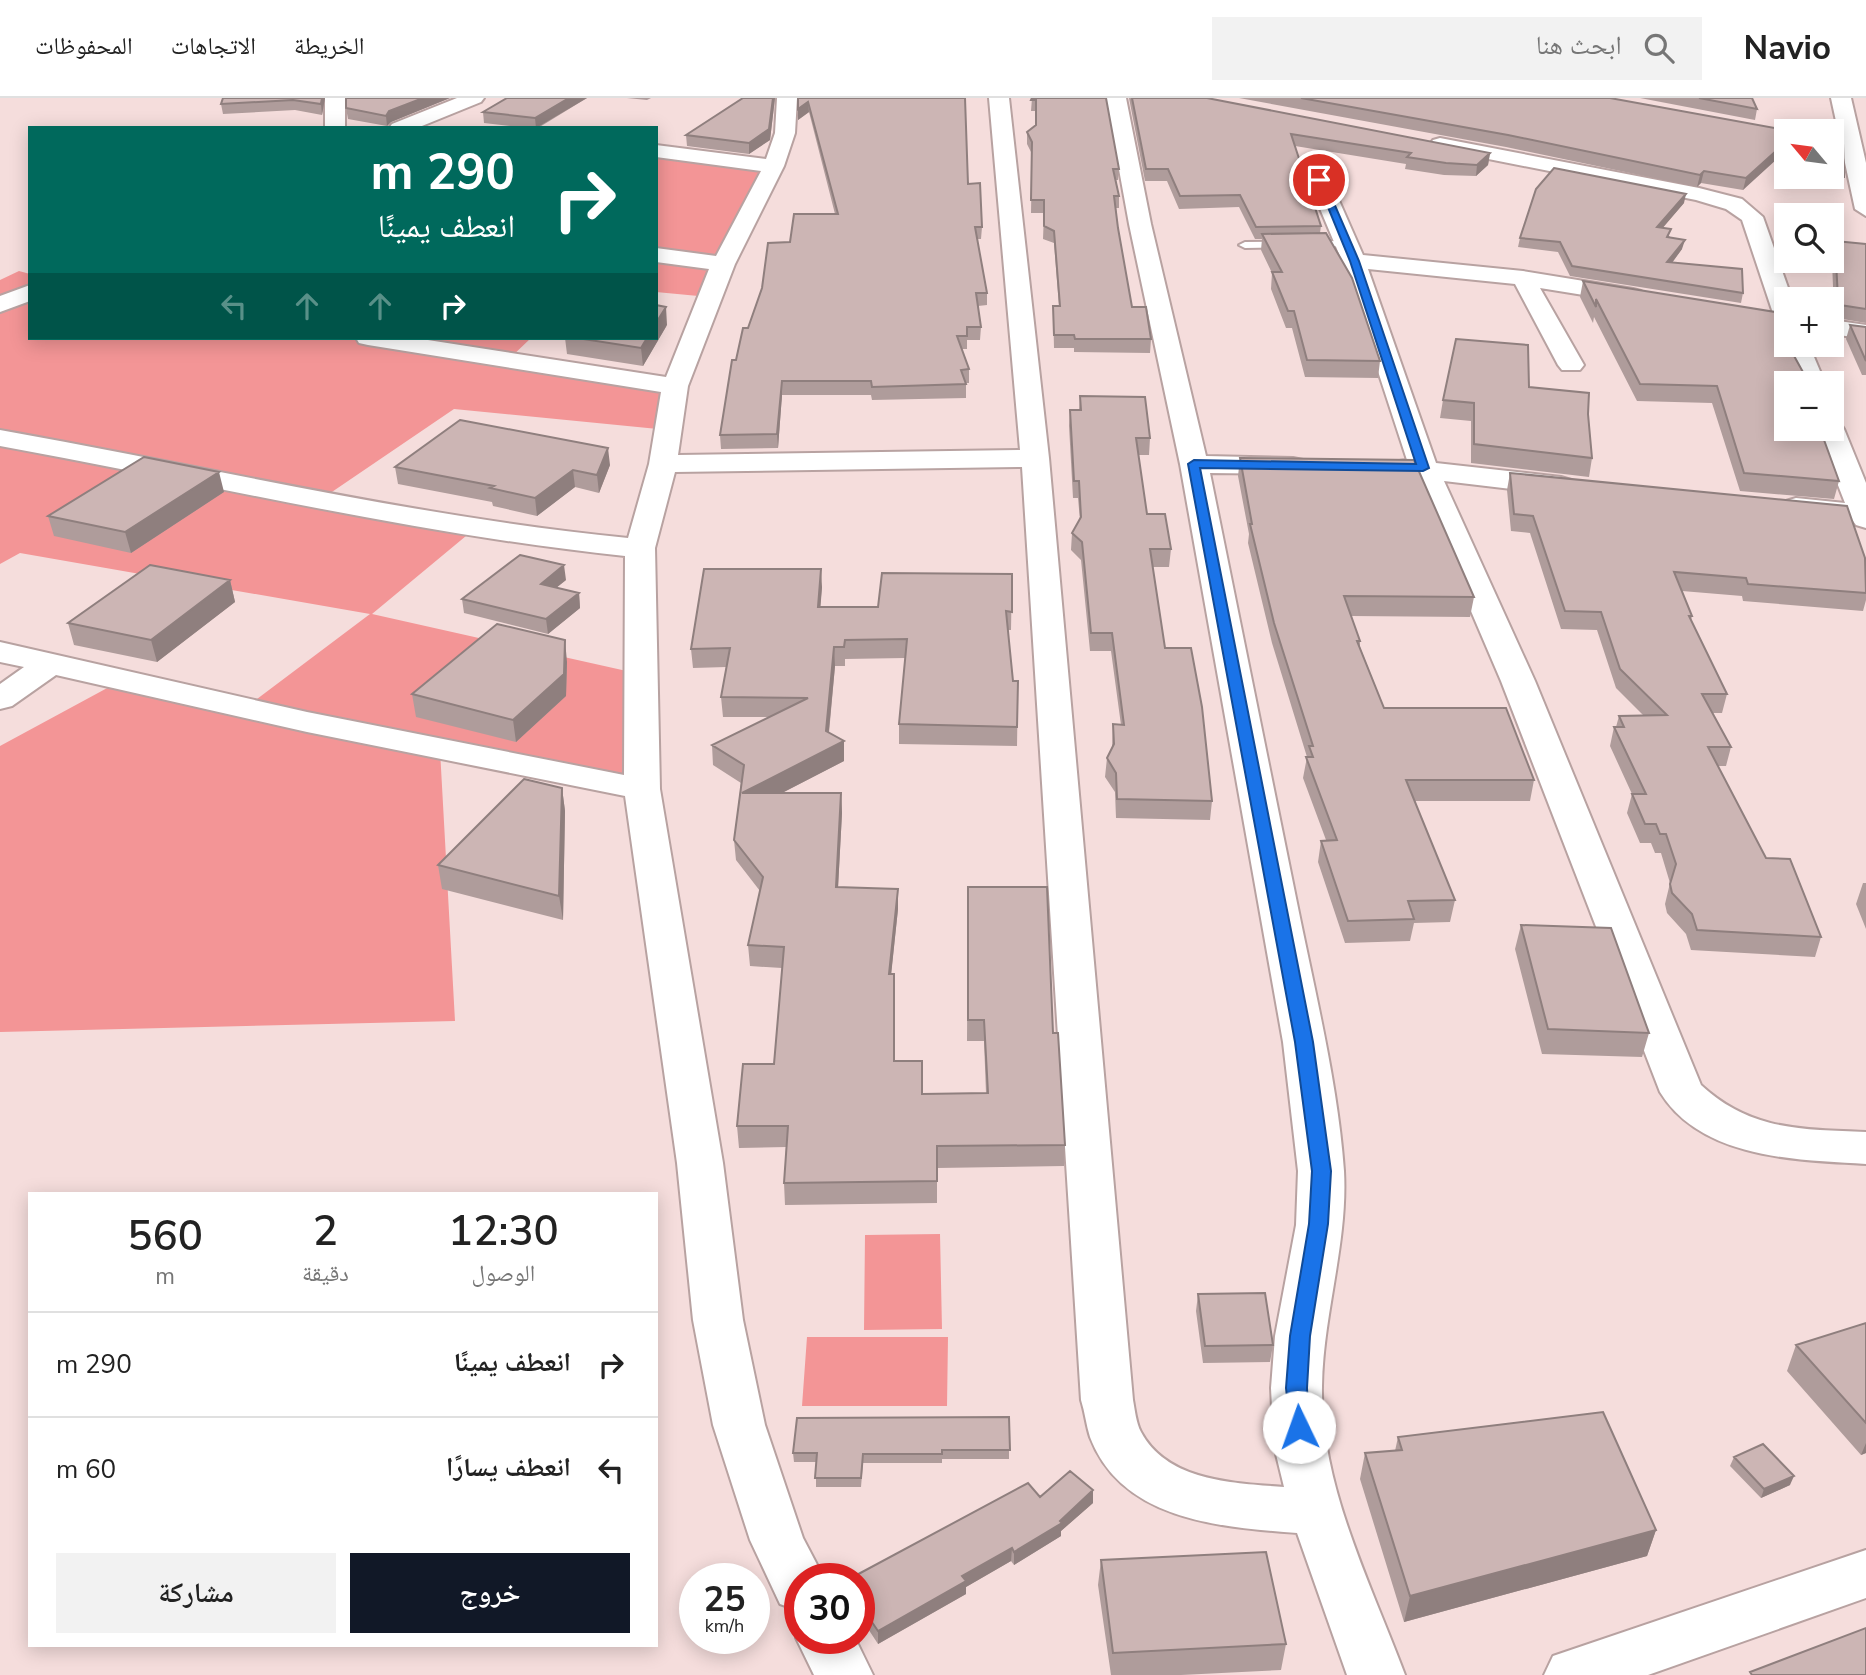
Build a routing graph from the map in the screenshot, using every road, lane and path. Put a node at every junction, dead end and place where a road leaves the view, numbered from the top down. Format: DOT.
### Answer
graph roads {
  1 [pos="335,98"];
  2 [pos="474,98"];
  3 [pos="787,98"];
  4 [pos="999,98"];
  5 [pos="1116,98"];
  6 [pos="1841,98"];
  7 [pos="1847,98"];
  8 [pos="1857,99"];
  9 [pos="1841,119"];
  10 [pos="408,125"];
  11 [pos="335,126"];
  12 [pos="455,126"];
  13 [pos="1416,140"];
  14 [pos="1844,150"];
  15 [pos="658,151"];
  16 [pos="774,166"];
  17 [pos="1319,180"];
  18 [pos="1866,209"];
  19 [pos="1245,245"];
  20 [pos="1350,253"];
  21 [pos="658,254"];
  22 [pos="723,264"];
  23 [pos="1523,278"];
  24 [pos="1776,287"];
  25 [pos="28,293"];
  26 [pos="1655,299"];
  27 [pos="0,305"];
  28 [pos="1760,316"];
  29 [pos="1774,318"];
  30 [pos="1844,329"];
  31 [pos="1866,332"];
  32 [pos="381,340"];
  33 [pos="1571,365"];
  34 [pos="675,386"];
  35 [pos="0,438"];
  36 [pos="1835,441"];
  37 [pos="1035,458"];
  38 [pos="663,464"];
  39 [pos="1194,464"];
  40 [pos="1315,466"];
  41 [pos="1369,467"];
  42 [pos="1423,468"];
  43 [pos="1592,489"];
  44 [pos="1769,505"];
  45 [pos="1865,516"];
  46 [pos="640,548"];
  47 [pos="0,652"];
  48 [pos="50,664"];
  49 [pos="0,699"];
  50 [pos="642,789"];
  51 [pos="1866,1148"];
  52 [pos="1317,1512"];
  53 [pos="788,1563"];
  54 [pos="1866,1574"];
  55 [pos="833,1654"];
  56 [pos="844,1675"];
  57 [pos="1376,1675"];
  58 [pos="1573,1675"];
  1 -- 11 [label="street"];
  2 -- 10 [label="street"];
  3 -- 16 [label="street"];
  4 -- 37 [label="street"];
  5 -- 39 [label="street"];
  6 -- 9 [label="street"];
  7 -- 8 [label="street"];
  10 -- 12 [label="street"];
  13 -- 24 [label="street"];
  14 -- 18 [label="street"];
  15 -- 16 [label="street"];
  16 -- 22 [label="street"];
  17 -- 20 [label="street"];
  19 -- 20 [label="lane"];
  20 -- 23 [label="street"];
  20 -- 42 [label="street"];
  21 -- 22 [label="street"];
  22 -- 34 [label="street"];
  23 -- 26 [label="street"];
  23 -- 33 [label="street"];
  25 -- 27 [label="street"];
  28 -- 29 [label="street"];
  30 -- 31 [label="street"];
  32 -- 34 [label="street"];
  34 -- 38 [label="street"];
  35 -- 46 [label="street"];
  36 -- 45 [label="street"];
  37 -- 38 [label="street"];
  37 -- 52 [label="street"];
  38 -- 46 [label="street"];
  39 -- 40 [label="street"];
  39 -- 52 [label="street"];
  41 -- 42 [label="street"];
  42 -- 43 [label="street"];
  42 -- 51 [label="street"];
  44 -- 45 [label="street"];
  46 -- 50 [label="street"];
  47 -- 48 [label="street"];
  48 -- 49 [label="street"];
  48 -- 50 [label="street"];
  50 -- 53 [label="street"];
  52 -- 57 [label="street"];
  54 -- 58 [label="street"];
  55 -- 56 [label="street"];
}
